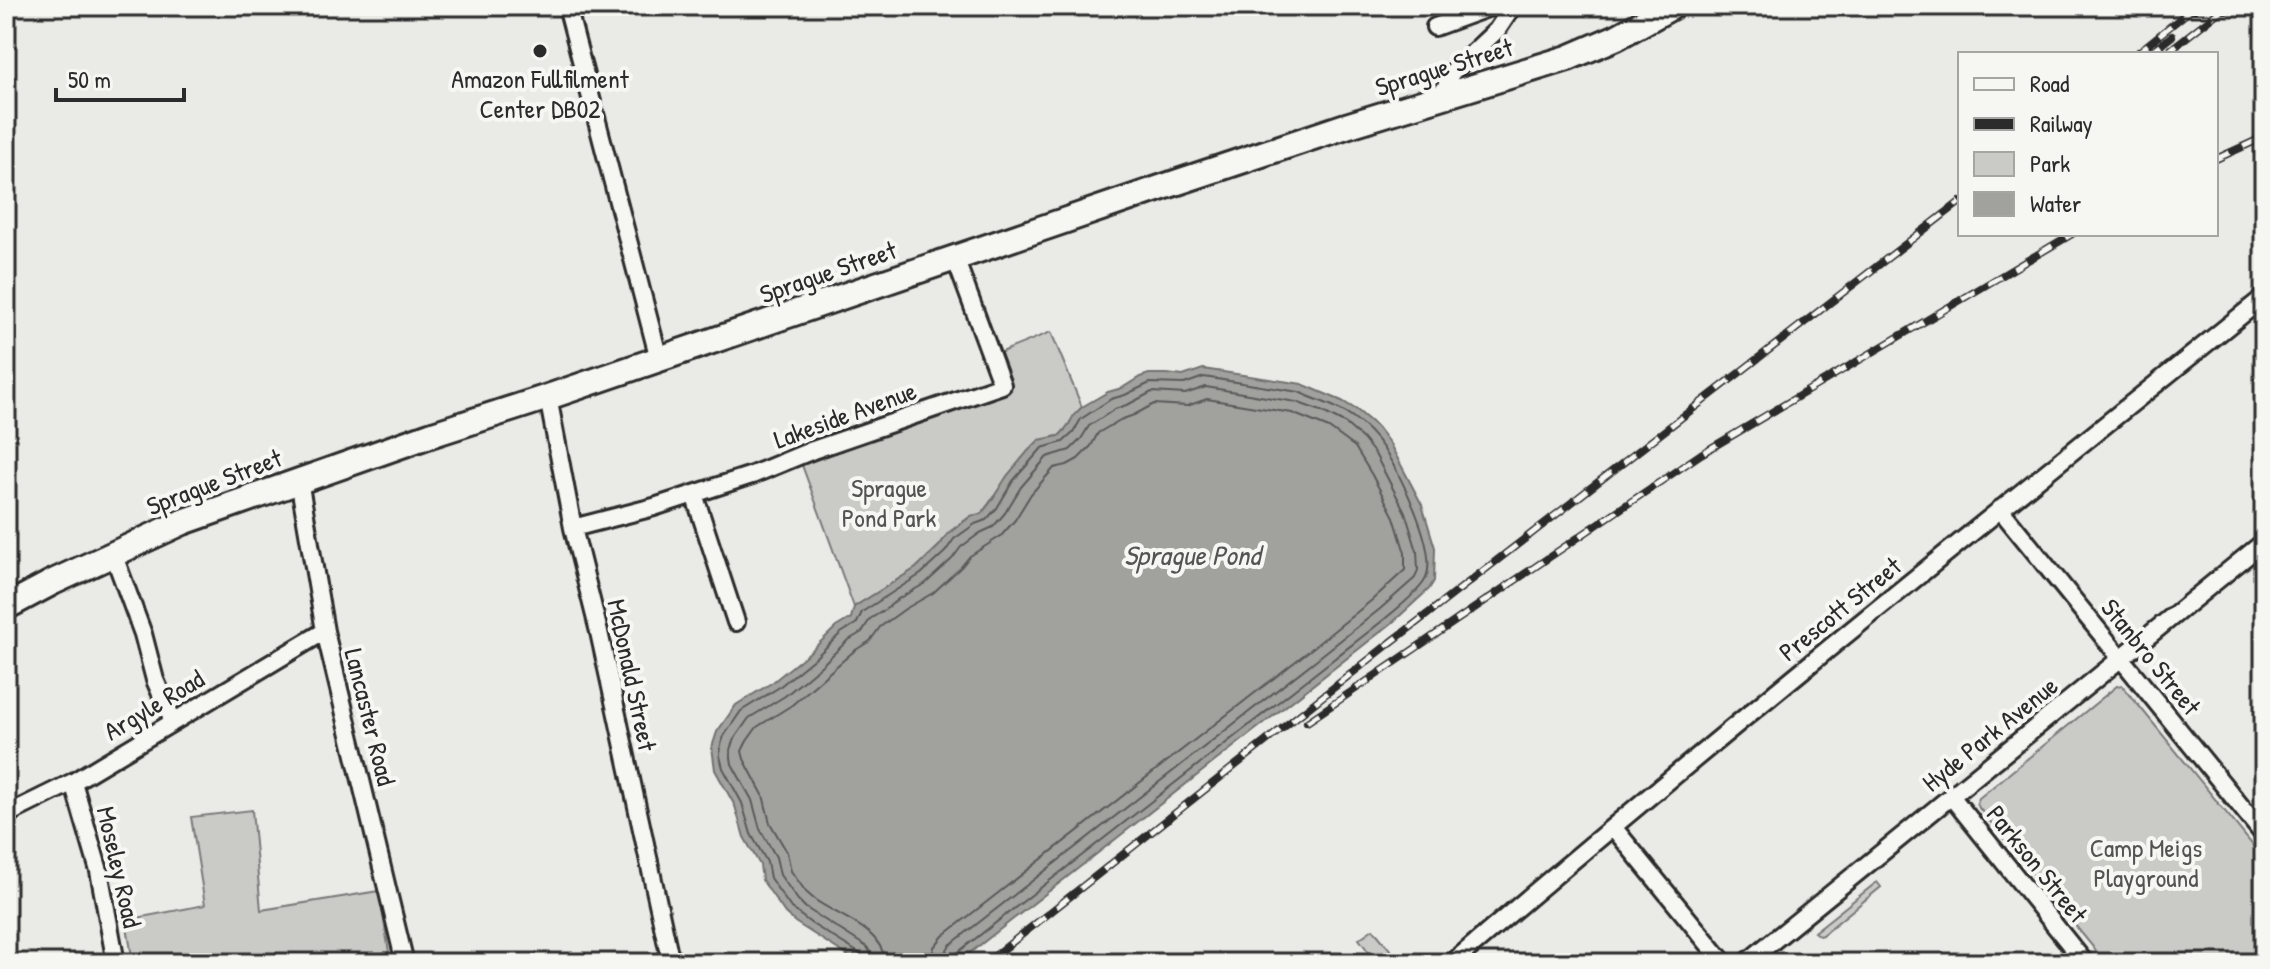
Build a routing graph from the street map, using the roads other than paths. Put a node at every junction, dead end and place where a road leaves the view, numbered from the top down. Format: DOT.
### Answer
graph roads {
  1 [pos="567,6"];
  2 [pos="1493,6"];
  3 [pos="1513,6"];
  4 [pos="1673,6"];
  5 [pos="1435,27"];
  6 [pos="1442,97"];
  7 [pos="955,258"];
  8 [pos="2264,297"];
  9 [pos="659,359"];
  10 [pos="548,397"];
  11 [pos="299,480"];
  12 [pos="694,494"];
  13 [pos="2000,509"];
  14 [pos="573,528"];
  15 [pos="2264,542"];
  16 [pos="113,553"];
  17 [pos="6,607"];
  18 [pos="736,622"];
  19 [pos="325,631"];
  20 [pos="2121,658"];
  21 [pos="173,721"];
  22 [pos="73,782"];
  23 [pos="1951,796"];
  24 [pos="6,815"];
  25 [pos="1613,827"];
  26 [pos="2263,831"];
  27 [pos="116,963"];
  28 [pos="405,963"];
  29 [pos="671,963"];
  30 [pos="1452,963"];
  31 [pos="1724,963"];
  32 [pos="1746,963"];
  33 [pos="2085,963"];
  1 -- 9 [label="street"];
  2 -- 5 [label="street"];
  3 -- 6 [label="street"];
  4 -- 6 [label="main road, Sprague Street"];
  6 -- 7 [label="main road, Sprague Street"];
  7 -- 9 [label="main road, Sprague Street"];
  7 -- 12 [label="street, Lakeside Avenue"];
  8 -- 13 [label="street, Prescott Street"];
  9 -- 10 [label="main road, Sprague Street"];
  10 -- 11 [label="main road, Sprague Street"];
  10 -- 14 [label="street, McDonald Street"];
  11 -- 16 [label="main road, Sprague Street"];
  11 -- 19 [label="street, Lancaster Road"];
  12 -- 14 [label="street, Lakeside Avenue"];
  12 -- 18 [label="street"];
  13 -- 20 [label="street, Stanbro Street"];
  13 -- 25 [label="street, Prescott Street"];
  14 -- 29 [label="street, McDonald Street"];
  15 -- 20 [label="street, Hyde Park Avenue"];
  16 -- 17 [label="main road, Sprague Street"];
  16 -- 21 [label="street"];
  19 -- 21 [label="street, Argyle Road"];
  19 -- 28 [label="street, Lancaster Road"];
  20 -- 23 [label="street, Hyde Park Avenue"];
  20 -- 26 [label="street, Stanbro Street"];
  21 -- 22 [label="street, Argyle Road"];
  22 -- 24 [label="street, Argyle Road"];
  22 -- 27 [label="street, Moseley Road"];
  23 -- 32 [label="street, Hyde Park Avenue"];
  23 -- 33 [label="street, Parkson Street"];
  25 -- 30 [label="street, Prescott Street"];
  25 -- 31 [label="street"];
}
